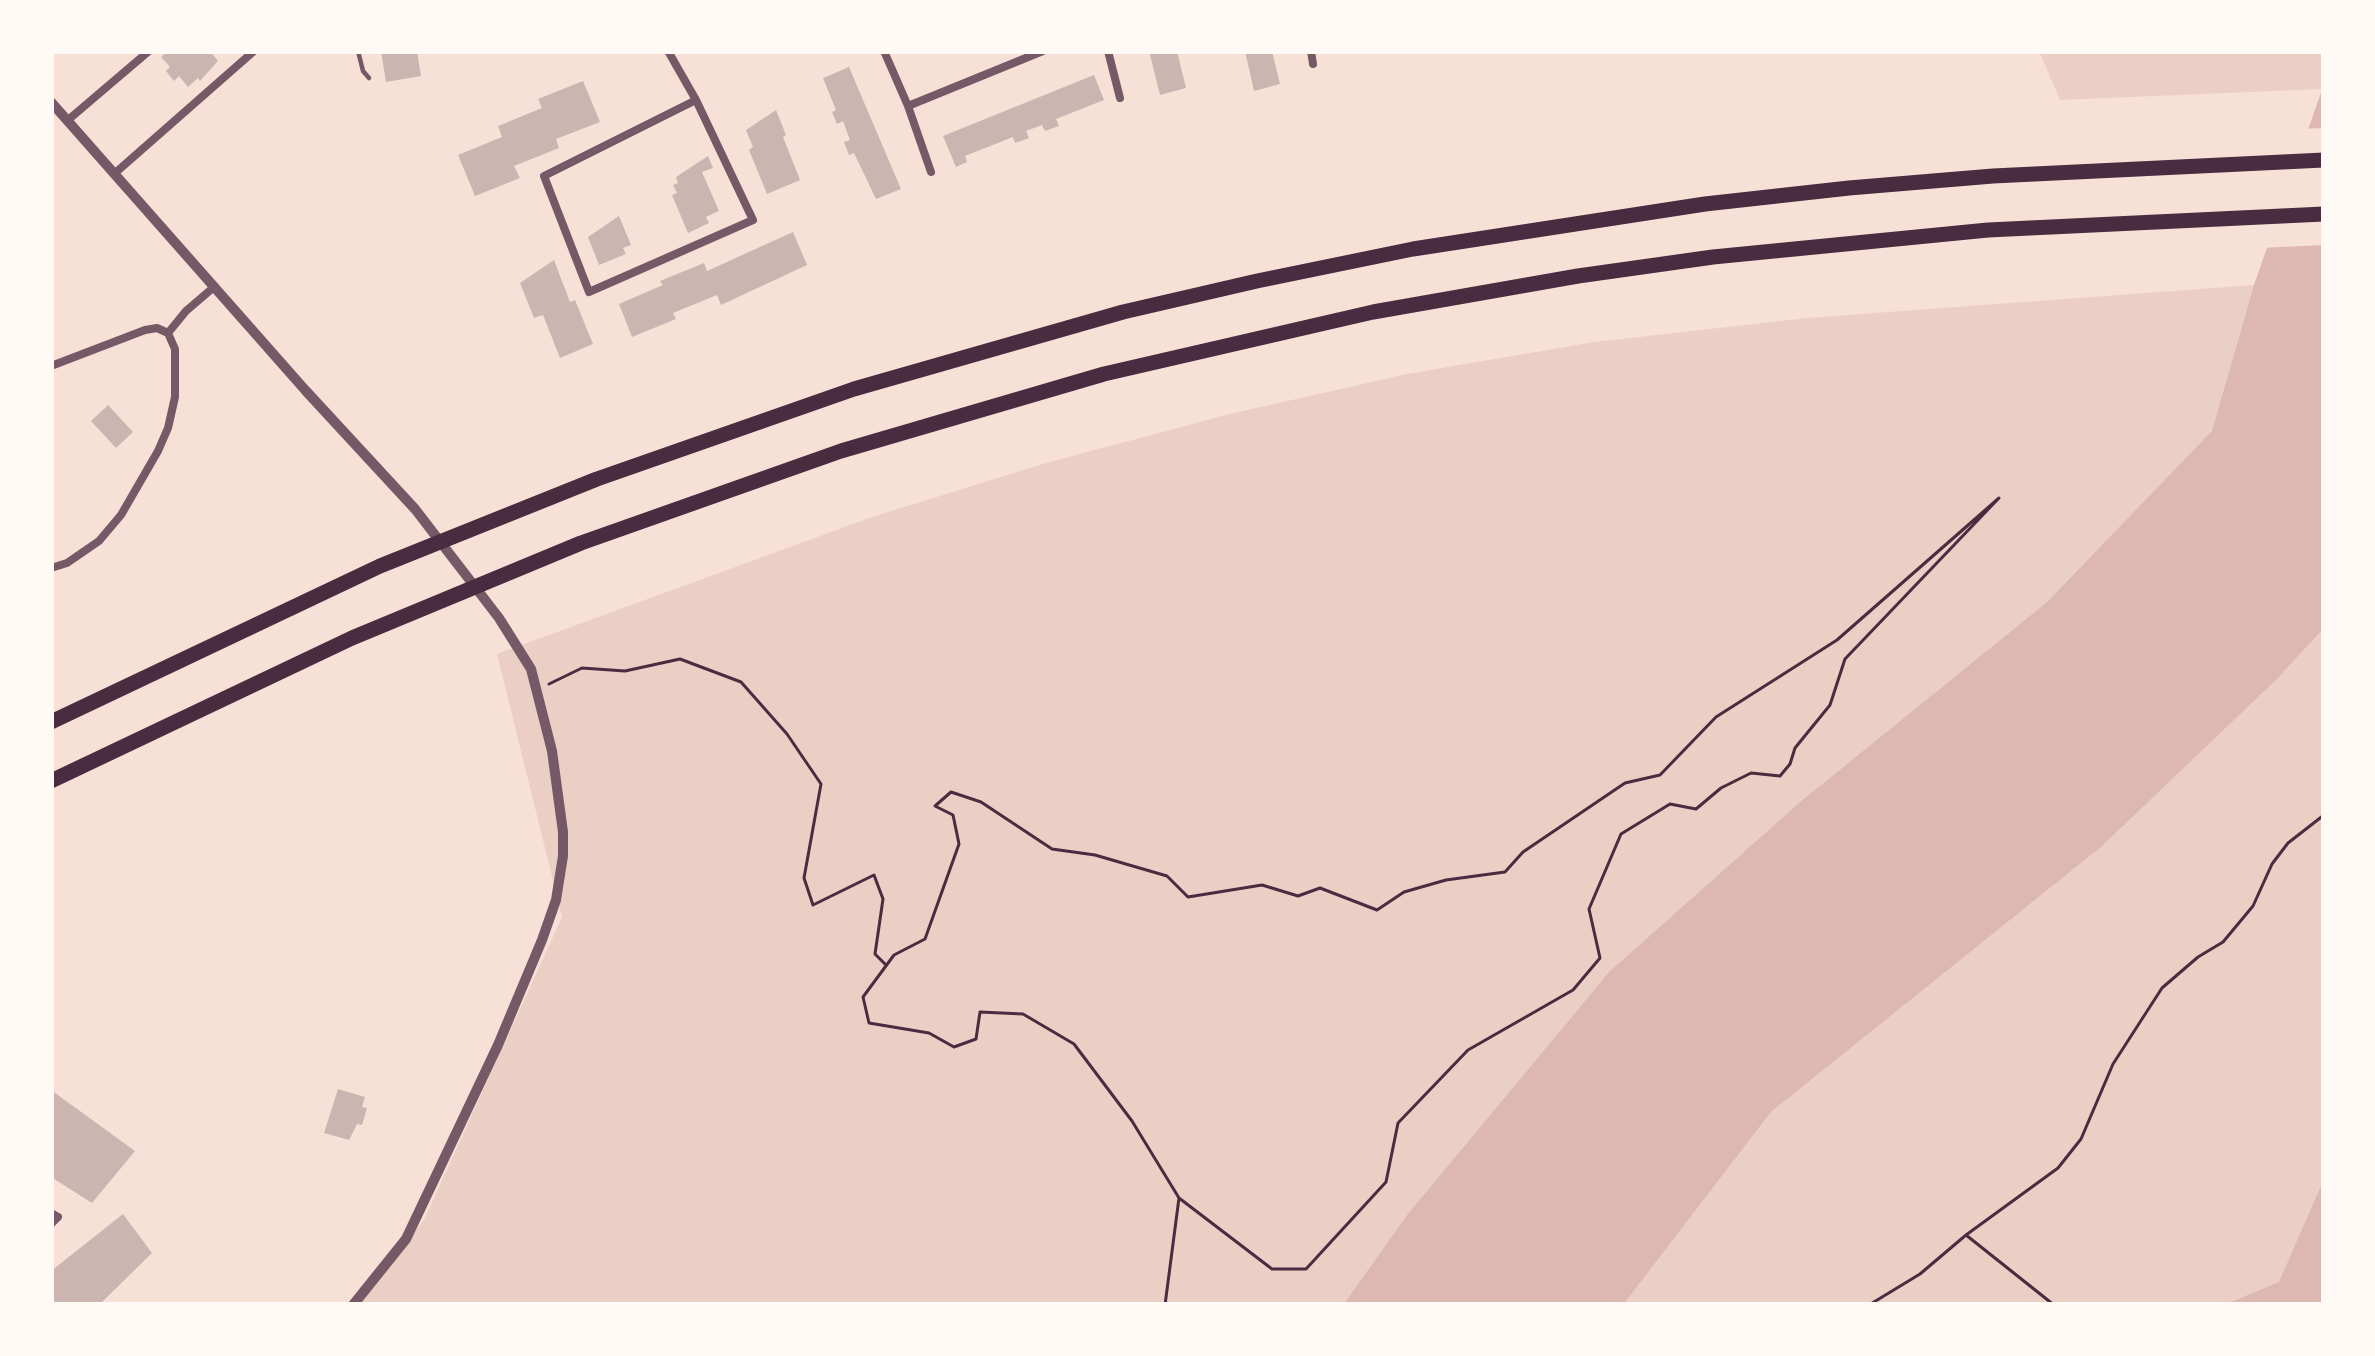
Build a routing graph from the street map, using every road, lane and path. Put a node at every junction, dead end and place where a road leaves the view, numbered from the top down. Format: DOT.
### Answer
graph roads {
  1 [pos="149,51"];
  2 [pos="254,51"];
  3 [pos="358,51"];
  4 [pos="668,51"];
  5 [pos="884,51"];
  6 [pos="1043,51"];
  7 [pos="1108,51"];
  8 [pos="1311,51"];
  9 [pos="1313,64"];
  10 [pos="369,78"];
  11 [pos="1120,98"];
  12 [pos="697,100"];
  13 [pos="51,102"];
  14 [pos="908,106"];
  15 [pos="67,121"];
  16 [pos="2324,160"];
  17 [pos="931,172"];
  18 [pos="114,174"];
  19 [pos="2324,214"];
  20 [pos="214,287"];
  21 [pos="167,334"];
  22 [pos="51,366"];
  23 [pos="51,568"];
  24 [pos="536,690"];
  25 [pos="51,722"];
  26 [pos="51,782"];
  27 [pos="2324,814"];
  28 [pos="886,965"];
  29 [pos="1179,1198"];
  30 [pos="51,1214"];
  31 [pos="51,1224"];
  32 [pos="1966,1234"];
  33 [pos="352,1305"];
  34 [pos="1165,1305"];
  35 [pos="1869,1305"];
  36 [pos="2054,1305"];
  1 -- 15 [label="street"];
  2 -- 18 [label="street"];
  3 -- 10 [label="lane"];
  4 -- 12 [label="street"];
  5 -- 14 [label="street"];
  6 -- 14 [label="street"];
  7 -- 11 [label="street"];
  8 -- 9 [label="street"];
  12 -- 12 [label="street"];
  13 -- 15 [label="street"];
  14 -- 17 [label="street"];
  15 -- 18 [label="street"];
  16 -- 25 [label="highway"];
  18 -- 20 [label="street"];
  19 -- 26 [label="highway"];
  20 -- 21 [label="street"];
  20 -- 24 [label="street"];
  21 -- 22 [label="street"];
  21 -- 23 [label="street"];
  24 -- 28 [label="path"];
  24 -- 33 [label="street"];
  27 -- 32 [label="path"];
  28 -- 29 [label="path"];
  28 -- 29 [label="path"];
  29 -- 34 [label="path"];
  30 -- 31 [label="street"];
  32 -- 35 [label="path"];
  32 -- 36 [label="path"];
}
